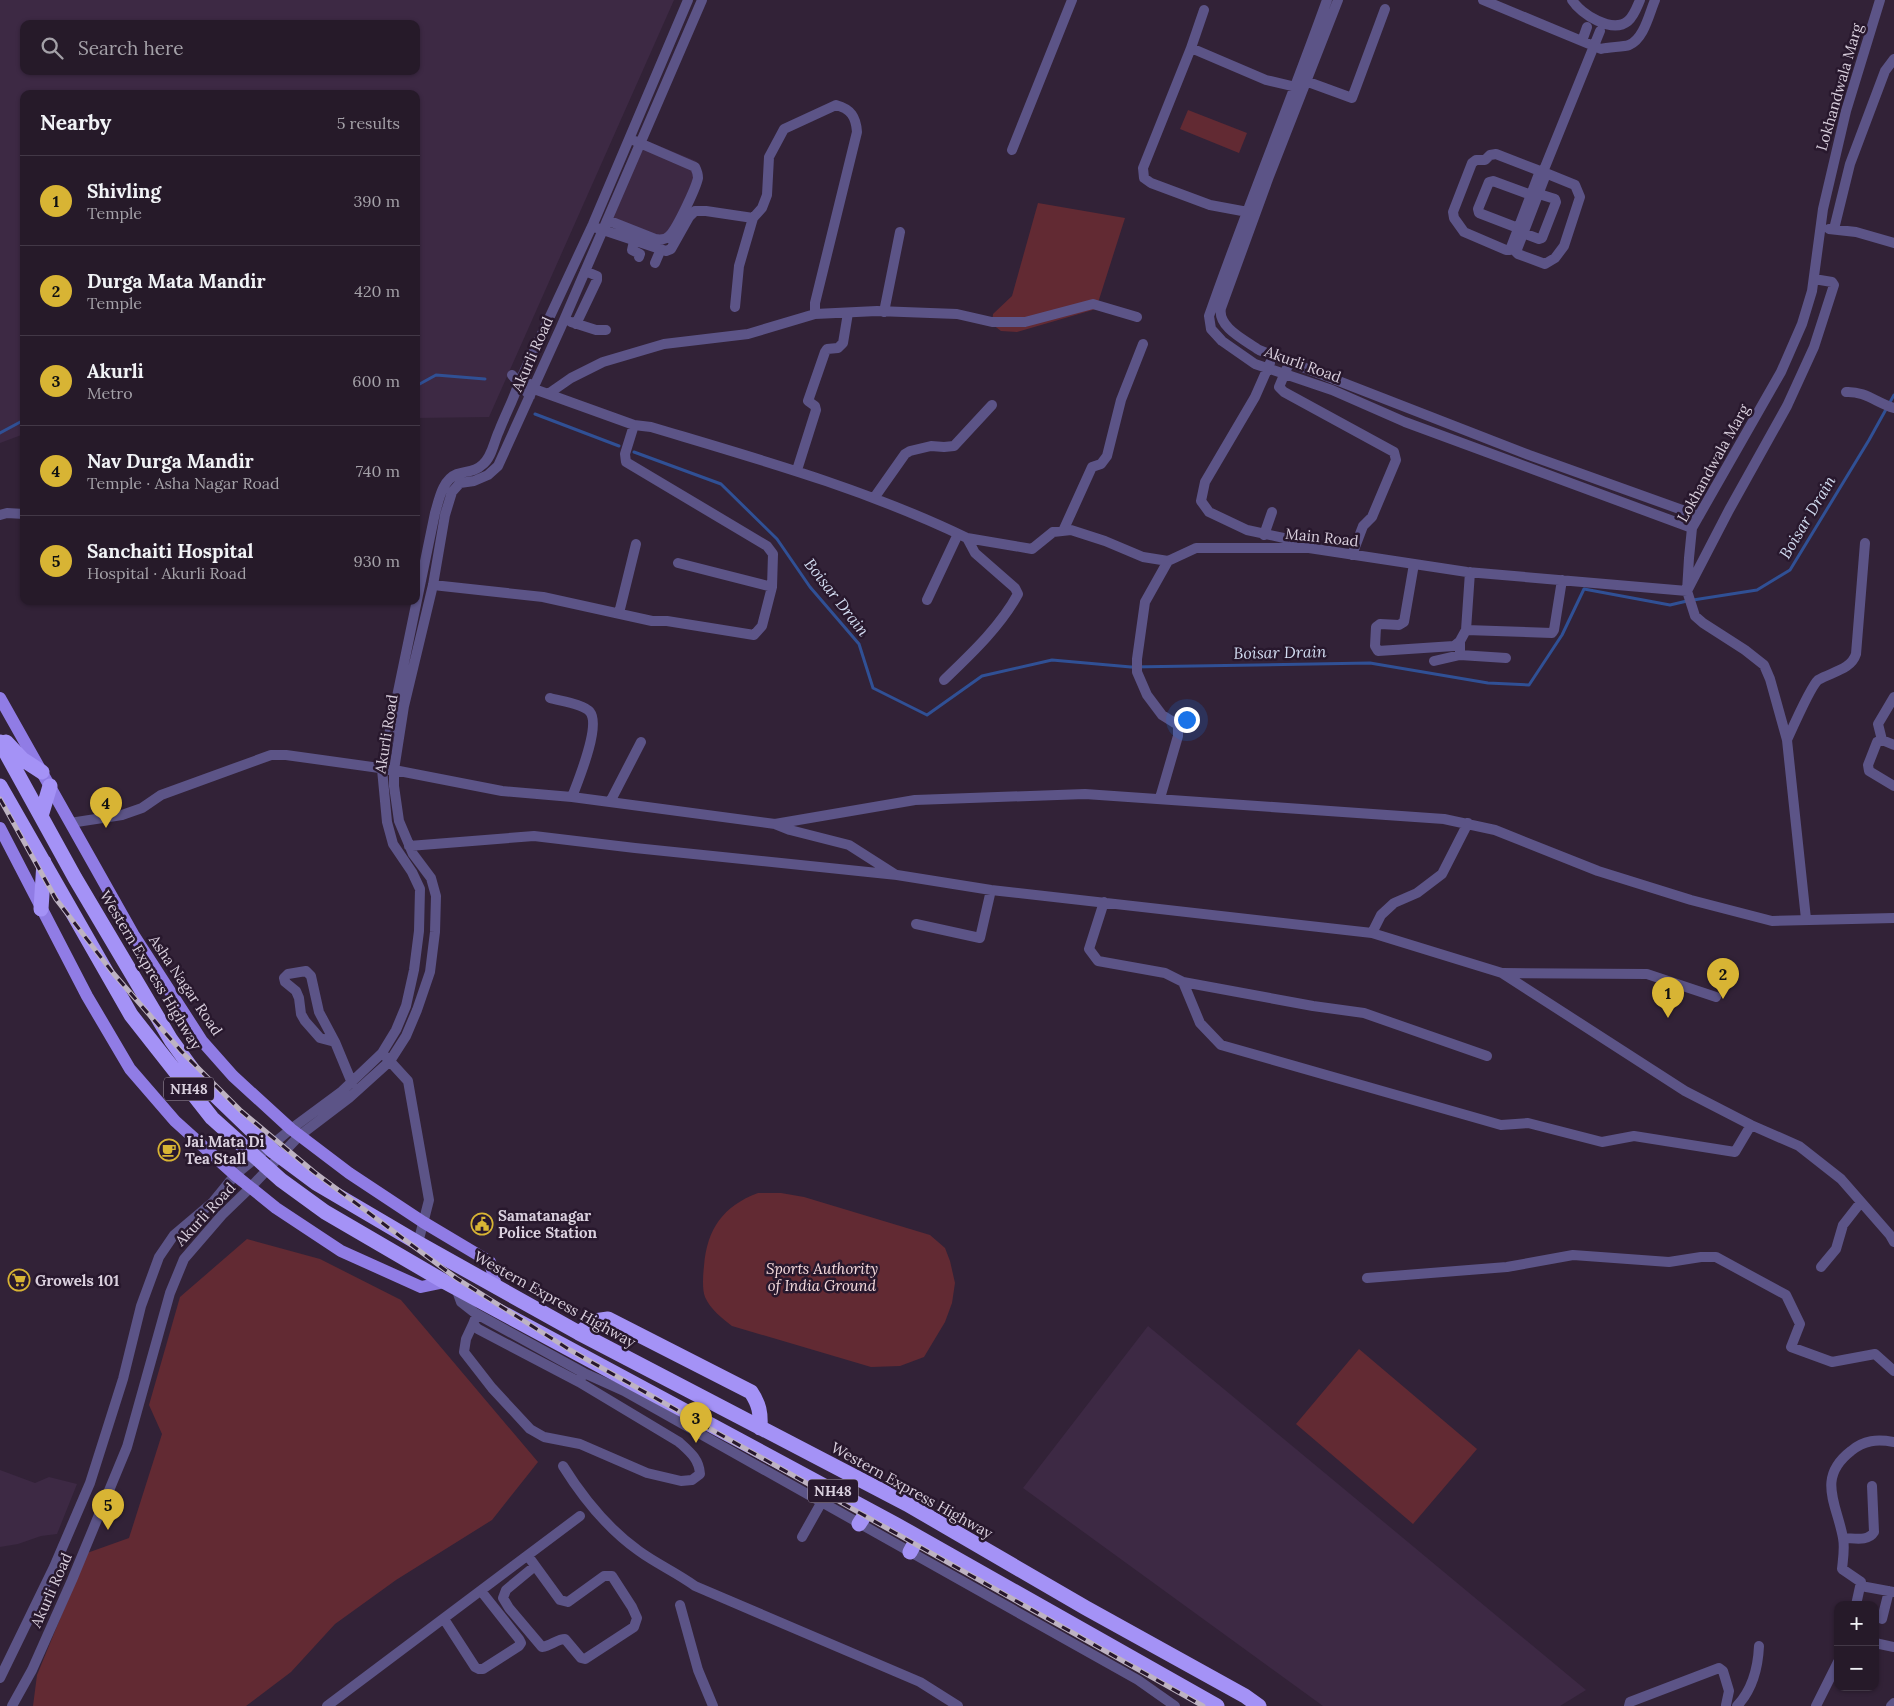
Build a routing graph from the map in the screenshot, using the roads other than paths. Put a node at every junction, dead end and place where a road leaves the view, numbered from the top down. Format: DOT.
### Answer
graph roads {
  1 [pos="688,0"];
  2 [pos="702,0"];
  3 [pos="1072,0"];
  4 [pos="1333,0"];
  5 [pos="1483,0"];
  6 [pos="1572,0"];
  7 [pos="1640,0"];
  8 [pos="1655,0"];
  9 [pos="1880,0"];
  10 [pos="1385,9"];
  11 [pos="1204,10"];
  12 [pos="1587,27"];
  13 [pos="1600,31"];
  14 [pos="1582,41"];
  15 [pos="1595,46"];
  16 [pos="1191,48"];
  17 [pos="1894,59"];
  18 [pos="656,76"];
  19 [pos="667,81"];
  20 [pos="1300,82"];
  21 [pos="629,139"];
  22 [pos="640,143"];
  23 [pos="1012,150"];
  24 [pos="1543,172"];
  25 [pos="1535,194"];
  26 [pos="1251,213"];
  27 [pos="753,218"];
  28 [pos="607,220"];
  29 [pos="592,226"];
  30 [pos="1822,229"];
  31 [pos="1834,229"];
  32 [pos="603,230"];
  33 [pos="1521,231"];
  34 [pos="900,232"];
  35 [pos="634,242"];
  36 [pos="1894,243"];
  37 [pos="661,249"];
  38 [pos="639,257"];
  39 [pos="655,263"];
  40 [pos="585,271"];
  41 [pos="1814,279"];
  42 [pos="1223,289"];
  43 [pos="735,307"];
  44 [pos="884,312"];
  45 [pos="848,313"];
  46 [pos="815,314"];
  47 [pos="1137,317"];
  48 [pos="549,320"];
  49 [pos="1223,322"];
  50 [pos="563,323"];
  51 [pos="576,324"];
  52 [pos="1211,329"];
  53 [pos="606,330"];
  54 [pos="1142,344"];
  55 [pos="1274,356"];
  56 [pos="1290,362"];
  57 [pos="1268,368"];
  58 [pos="1284,374"];
  59 [pos="512,375"];
  60 [pos="524,375"];
  61 [pos="518,385"];
  62 [pos="532,392"];
  63 [pos="1368,392"];
  64 [pos="1846,392"];
  65 [pos="548,394"];
  66 [pos="1364,404"];
  67 [pos="992,405"];
  68 [pos="1890,407"];
  69 [pos="1410,410"];
  70 [pos="1406,422"];
  71 [pos="634,425"];
  72 [pos="798,470"];
  73 [pos="874,498"];
  74 [pos="1272,512"];
  75 [pos="20,514"];
  76 [pos="0,515"];
  77 [pos="1699,516"];
  78 [pos="1692,528"];
  79 [pos="1063,530"];
  80 [pos="1264,535"];
  81 [pos="962,536"];
  82 [pos="1293,540"];
  83 [pos="1865,543"];
  84 [pos="636,544"];
  85 [pos="1352,555"];
  86 [pos="1168,561"];
  87 [pos="678,563"];
  88 [pos="1414,564"];
  89 [pos="420,572"];
  90 [pos="1470,572"];
  91 [pos="1562,580"];
  92 [pos="433,585"];
  93 [pos="772,587"];
  94 [pos="1687,592"];
  95 [pos="928,600"];
  96 [pos="413,605"];
  97 [pos="620,613"];
  98 [pos="1466,630"];
  99 [pos="1460,641"];
  100 [pos="1460,655"];
  101 [pos="1506,658"];
  102 [pos="1434,661"];
  103 [pos="944,680"];
  104 [pos="0,698"];
  105 [pos="550,698"];
  106 [pos="1892,703"];
  107 [pos="0,735"];
  108 [pos="1787,740"];
  109 [pos="1882,740"];
  110 [pos="0,742"];
  111 [pos="641,742"];
  112 [pos="1894,745"];
  113 [pos="382,769"];
  114 [pos="394,770"];
  115 [pos="42,772"];
  116 [pos="50,786"];
  117 [pos="1894,786"];
  118 [pos="2,791"];
  119 [pos="572,797"];
  120 [pos="1160,798"];
  121 [pos="610,802"];
  122 [pos="41,816"];
  123 [pos="70,823"];
  124 [pos="1468,823"];
  125 [pos="775,824"];
  126 [pos="0,828"];
  127 [pos="409,846"];
  128 [pos="44,862"];
  129 [pos="897,876"];
  130 [pos="991,890"];
  131 [pos="1104,902"];
  132 [pos="41,909"];
  133 [pos="1894,918"];
  134 [pos="1806,919"];
  135 [pos="916,924"];
  136 [pos="1372,933"];
  137 [pos="1502,973"];
  138 [pos="1183,982"];
  139 [pos="1716,997"];
  140 [pos="335,1042"];
  141 [pos="382,1053"];
  142 [pos="1487,1056"];
  143 [pos="390,1061"];
  144 [pos="352,1083"];
  145 [pos="1751,1125"];
  146 [pos="295,1133"];
  147 [pos="234,1175"];
  148 [pos="250,1188"];
  149 [pos="1860,1202"];
  150 [pos="423,1222"];
  151 [pos="1894,1242"];
  152 [pos="418,1243"];
  153 [pos="1821,1267"];
  154 [pos="1367,1278"];
  155 [pos="451,1286"];
  156 [pos="496,1286"];
  157 [pos="476,1313"];
  158 [pos="579,1333"];
  159 [pos="669,1350"];
  160 [pos="1894,1371"];
  161 [pos="656,1373"];
  162 [pos="582,1378"];
  163 [pos="760,1428"];
  164 [pos="1894,1442"];
  165 [pos="563,1466"];
  166 [pos="1872,1486"];
  167 [pos="829,1489"];
  168 [pos="822,1503"];
  169 [pos="868,1510"];
  170 [pos="580,1516"];
  171 [pos="859,1524"];
  172 [pos="802,1536"];
  173 [pos="918,1537"];
  174 [pos="1843,1538"];
  175 [pos="910,1552"];
  176 [pos="528,1556"];
  177 [pos="535,1566"];
  178 [pos="1860,1586"];
  179 [pos="481,1591"];
  180 [pos="1892,1591"];
  181 [pos="1857,1601"];
  182 [pos="680,1604"];
  183 [pos="444,1619"];
  184 [pos="1882,1619"];
  185 [pos="1879,1644"];
  186 [pos="1759,1646"];
  187 [pos="1894,1647"];
  188 [pos="1834,1670"];
  189 [pos="0,1678"];
  190 [pos="1894,1703"];
  191 [pos="12,1706"];
  192 [pos="327,1706"];
  193 [pos="714,1706"];
  194 [pos="958,1706"];
  195 [pos="1175,1706"];
  196 [pos="1217,1706"];
  197 [pos="1259,1706"];
  198 [pos="1629,1706"];
  199 [pos="1725,1706"];
  200 [pos="1737,1706"];
  201 [pos="1816,1706"];
  202 [pos="1891,1706"];
  1 -- 18 [label="street, Akurli Road"];
  2 -- 19 [label="street, Akurli Road"];
  3 -- 23 [label="street"];
  4 -- 20 [label="street"];
  5 -- 14 [label="street"];
  6 -- 7 [label="street"];
  8 -- 15 [label="street"];
  9 -- 30 [label="street, Lokhandwala Marg"];
  10 -- 20 [label="street"];
  11 -- 16 [label="street"];
  12 -- 14 [label="street"];
  13 -- 15 [label="street"];
  14 -- 15 [label="street"];
  15 -- 24 [label="street"];
  16 -- 20 [label="street"];
  16 -- 26 [label="street"];
  17 -- 31 [label="street"];
  18 -- 19 [label="street"];
  18 -- 21 [label="street, Akurli Road"];
  19 -- 22 [label="street, Akurli Road"];
  20 -- 26 [label="street"];
  21 -- 22 [label="street"];
  21 -- 29 [label="street, Akurli Road"];
  22 -- 28 [label="street, Akurli Road"];
  22 -- 28 [label="street"];
  24 -- 25 [label="street"];
  24 -- 33 [label="street"];
  24 -- 33 [label="street"];
  25 -- 33 [label="street"];
  25 -- 33 [label="street"];
  25 -- 33 [label="street"];
  26 -- 42 [label="street"];
  27 -- 37 [label="street"];
  27 -- 43 [label="street"];
  27 -- 46 [label="street"];
  28 -- 32 [label="street, Akurli Road"];
  29 -- 32 [label="street"];
  29 -- 48 [label="street, Akurli Road"];
  30 -- 31 [label="street"];
  30 -- 41 [label="street, Lokhandwala Marg"];
  31 -- 36 [label="street"];
  32 -- 35 [label="street"];
  32 -- 40 [label="street, Akurli Road"];
  34 -- 44 [label="street"];
  35 -- 37 [label="street"];
  35 -- 38 [label="street"];
  37 -- 39 [label="street"];
  40 -- 50 [label="street, Akurli Road"];
  40 -- 51 [label="street"];
  41 -- 77 [label="street, Lokhandwala Marg"];
  41 -- 94 [label="street"];
  42 -- 49 [label="street"];
  42 -- 52 [label="street"];
  44 -- 45 [label="street"];
  44 -- 47 [label="street"];
  45 -- 46 [label="street"];
  45 -- 72 [label="street"];
  46 -- 65 [label="street"];
  48 -- 50 [label="street"];
  48 -- 60 [label="street, Akurli Road"];
  49 -- 52 [label="street"];
  49 -- 55 [label="street, Akurli Road"];
  50 -- 51 [label="street"];
  50 -- 62 [label="street, Akurli Road"];
  51 -- 53 [label="street"];
  52 -- 57 [label="street, Akurli Road"];
  54 -- 79 [label="street"];
  55 -- 56 [label="street, Akurli Road"];
  55 -- 57 [label="street"];
  56 -- 58 [label="street"];
  56 -- 63 [label="street, Akurli Road"];
  57 -- 58 [label="street, Akurli Road"];
  57 -- 80 [label="street"];
  58 -- 66 [label="street, Akurli Road"];
  58 -- 85 [label="street"];
  59 -- 61 [label="street"];
  60 -- 61 [label="street, Akurli Road"];
  60 -- 62 [label="street"];
  61 -- 62 [label="street"];
  61 -- 89 [label="street, Akurli Road"];
  62 -- 65 [label="street"];
  62 -- 92 [label="street, Akurli Road"];
  63 -- 66 [label="street"];
  63 -- 69 [label="street, Akurli Road"];
  64 -- 68 [label="street"];
  65 -- 71 [label="street"];
  66 -- 70 [label="street, Akurli Road"];
  67 -- 73 [label="street"];
  69 -- 70 [label="street"];
  69 -- 77 [label="street, Akurli Road"];
  70 -- 78 [label="street, Akurli Road"];
  71 -- 72 [label="street"];
  71 -- 93 [label="street"];
  72 -- 73 [label="street"];
  73 -- 81 [label="street"];
  74 -- 80 [label="street"];
  75 -- 76 [label="street"];
  77 -- 78 [label="street, Lokhandwala Marg"];
  78 -- 94 [label="street, Lokhandwala Marg"];
  79 -- 81 [label="street"];
  79 -- 86 [label="street"];
  80 -- 82 [label="street"];
  81 -- 95 [label="street"];
  81 -- 103 [label="street"];
  83 -- 108 [label="street"];
  84 -- 97 [label="street"];
  85 -- 86 [label="street, Main Road"];
  85 -- 88 [label="street, Main Road"];
  86 -- 120 [label="street"];
  87 -- 93 [label="street"];
  88 -- 90 [label="street, Main Road"];
  88 -- 99 [label="street"];
  90 -- 91 [label="street, Main Road"];
  90 -- 98 [label="street"];
  91 -- 94 [label="street, Main Road"];
  91 -- 98 [label="street"];
  92 -- 97 [label="street"];
  92 -- 114 [label="street, Akurli Road"];
  93 -- 97 [label="street"];
  94 -- 108 [label="street, Lokhandwala Marg"];
  96 -- 113 [label="street, Akurli Road"];
  98 -- 99 [label="street"];
  99 -- 100 [label="street"];
  100 -- 101 [label="street"];
  100 -- 102 [label="street"];
  104 -- 115 [label="main road, Asha Nagar Road"];
  105 -- 119 [label="street"];
  106 -- 109 [label="street"];
  107 -- 115 [label="highway"];
  108 -- 134 [label="street, Lokhandwala Marg"];
  109 -- 112 [label="street"];
  109 -- 117 [label="street"];
  110 -- 122 [label="highway, Western Express Highway / NH48"];
  111 -- 121 [label="street"];
  113 -- 114 [label="street"];
  113 -- 123 [label="street"];
  113 -- 141 [label="street, Akurli Road"];
  114 -- 119 [label="street"];
  114 -- 127 [label="street, Akurli Road"];
  115 -- 116 [label="main road, Asha Nagar Road"];
  116 -- 122 [label="highway"];
  116 -- 123 [label="main road, Asha Nagar Road"];
  118 -- 128 [label="highway, NH48"];
  119 -- 121 [label="street"];
  120 -- 124 [label="street"];
  120 -- 125 [label="street"];
  121 -- 125 [label="street"];
  122 -- 152 [label="highway, Western Express Highway / NH48"];
  123 -- 146 [label="main road, Asha Nagar Road"];
  124 -- 134 [label="street"];
  124 -- 136 [label="street"];
  125 -- 129 [label="street"];
  126 -- 132 [label="main road"];
  127 -- 129 [label="street"];
  127 -- 143 [label="street, Akurli Road"];
  128 -- 132 [label="highway"];
  128 -- 155 [label="highway, NH48"];
  129 -- 130 [label="street"];
  130 -- 131 [label="street"];
  130 -- 135 [label="street"];
  131 -- 136 [label="street"];
  131 -- 138 [label="street"];
  132 -- 147 [label="main road"];
  133 -- 134 [label="street"];
  136 -- 137 [label="street"];
  137 -- 139 [label="street"];
  137 -- 145 [label="street"];
  138 -- 142 [label="street"];
  138 -- 145 [label="street"];
  140 -- 140 [label="street"];
  140 -- 144 [label="street"];
  141 -- 143 [label="street"];
  141 -- 144 [label="street, Akurli Road"];
  143 -- 146 [label="street, Akurli Road"];
  143 -- 150 [label="street"];
  144 -- 146 [label="street, Akurli Road"];
  145 -- 149 [label="street"];
  146 -- 147 [label="street, Akurli Road"];
  146 -- 148 [label="street, Akurli Road"];
  146 -- 150 [label="main road, Asha Nagar Road"];
  147 -- 148 [label="main road"];
  147 -- 189 [label="street, Akurli Road"];
  148 -- 155 [label="main road"];
  148 -- 191 [label="street, Akurli Road"];
  149 -- 151 [label="street"];
  149 -- 153 [label="street"];
  150 -- 152 [label="street"];
  150 -- 156 [label="main road, Asha Nagar Road"];
  152 -- 156 [label="highway, Western Express Highway / NH48"];
  154 -- 160 [label="street"];
  155 -- 157 [label="highway, NH48"];
  156 -- 158 [label="highway, Western Express Highway / NH48"];
  157 -- 162 [label="street"];
  157 -- 162 [label="street"];
  157 -- 167 [label="highway, NH48"];
  158 -- 159 [label="highway"];
  158 -- 161 [label="highway, Western Express Highway / NH48"];
  159 -- 161 [label="highway"];
  159 -- 163 [label="highway"];
  161 -- 163 [label="highway, Western Express Highway / NH48"];
  162 -- 168 [label="street"];
  163 -- 197 [label="highway, Western Express Highway / NH48"];
  164 -- 174 [label="street"];
  165 -- 194 [label="street"];
  166 -- 174 [label="street"];
  167 -- 168 [label="street"];
  167 -- 169 [label="highway, NH48"];
  168 -- 171 [label="street"];
  168 -- 172 [label="street"];
  169 -- 171 [label="highway"];
  169 -- 173 [label="highway, NH48"];
  170 -- 176 [label="street"];
  171 -- 175 [label="street"];
  173 -- 175 [label="highway"];
  173 -- 196 [label="highway, NH48"];
  174 -- 178 [label="street"];
  175 -- 195 [label="street"];
  176 -- 177 [label="street"];
  176 -- 179 [label="street"];
  177 -- 177 [label="street"];
  178 -- 180 [label="street"];
  178 -- 181 [label="street"];
  179 -- 183 [label="street"];
  179 -- 183 [label="street"];
  180 -- 184 [label="street"];
  182 -- 193 [label="street"];
  183 -- 192 [label="street"];
  185 -- 187 [label="street"];
  186 -- 200 [label="street"];
  188 -- 201 [label="street"];
  190 -- 202 [label="street"];
  198 -- 199 [label="street"];
}
